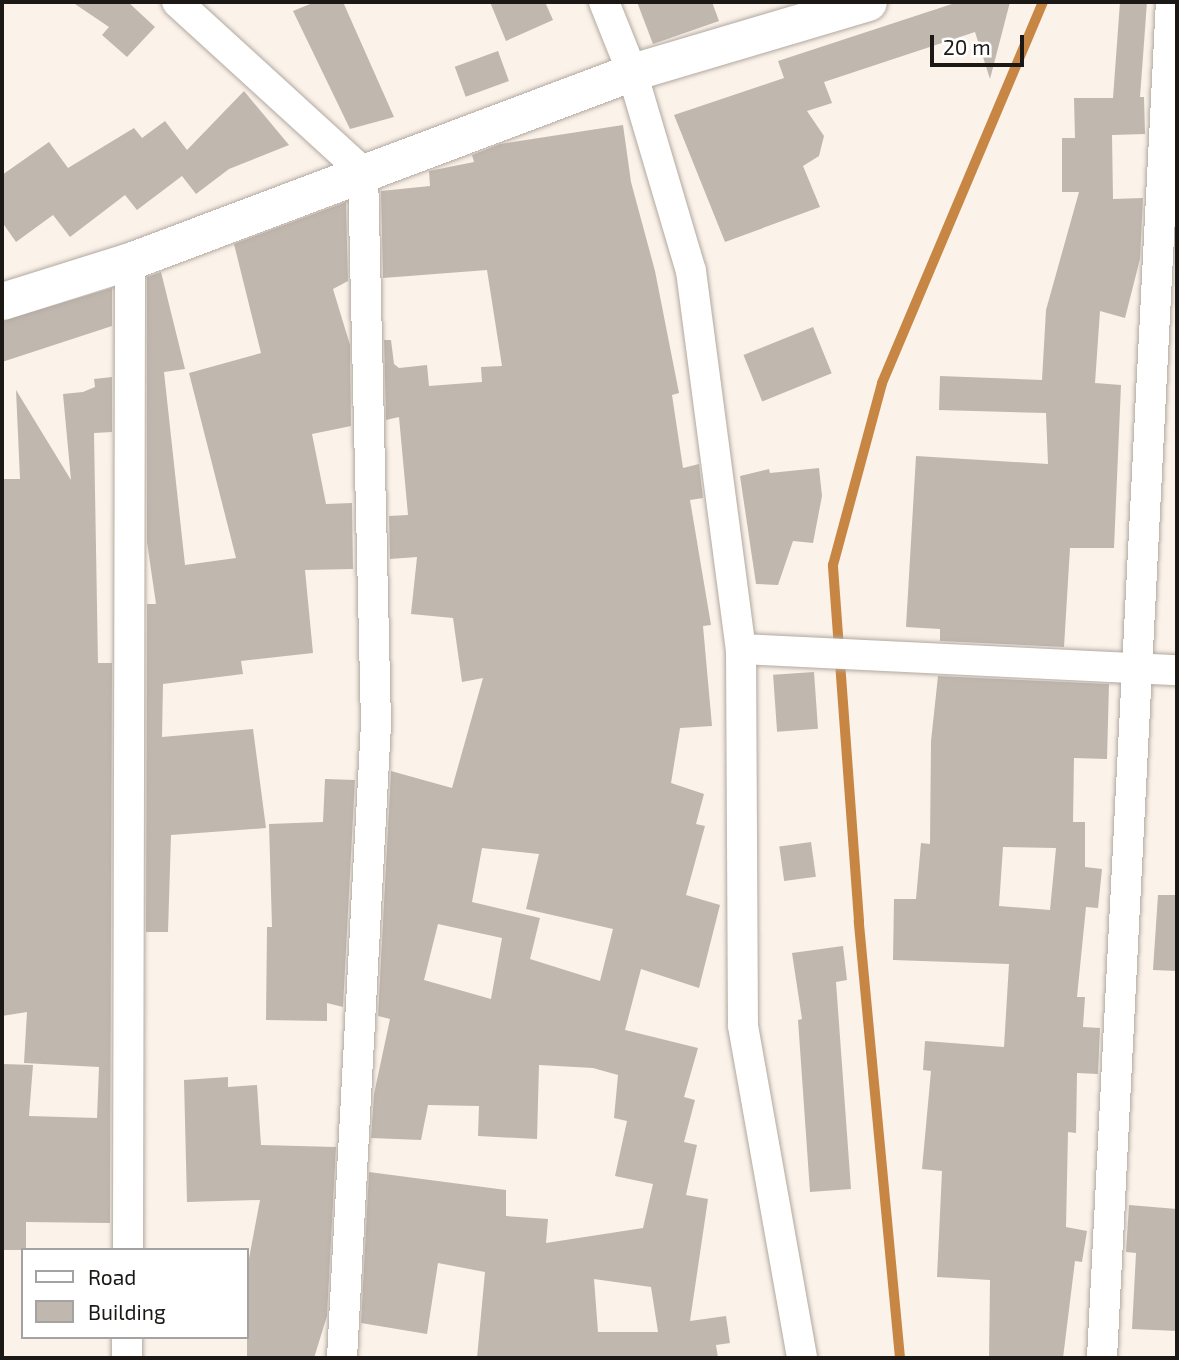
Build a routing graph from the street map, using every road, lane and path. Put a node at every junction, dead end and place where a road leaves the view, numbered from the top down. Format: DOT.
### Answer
graph roads {
  1 [pos="177,2"];
  2 [pos="604,2"];
  3 [pos="868,2"];
  4 [pos="1171,2"];
  5 [pos="632,72"];
  6 [pos="363,172"];
  7 [pos="130,261"];
  8 [pos="2,301"];
  9 [pos="741,649"];
  10 [pos="1177,670"];
  11 [pos="1138,671"];
  12 [pos="128,1248"];
  13 [pos="127,1339"];
  14 [pos="127,1358"];
  15 [pos="342,1358"];
  16 [pos="802,1358"];
  17 [pos="1102,1358"];
  1 -- 6 [label="street"];
  2 -- 5 [label="street"];
  3 -- 5 [label="street"];
  4 -- 11 [label="street"];
  5 -- 6 [label="street"];
  5 -- 9 [label="street"];
  6 -- 7 [label="street"];
  6 -- 15 [label="street"];
  7 -- 8 [label="street"];
  7 -- 12 [label="street"];
  9 -- 11 [label="street"];
  9 -- 16 [label="street"];
  10 -- 11 [label="street"];
  11 -- 17 [label="street"];
  13 -- 14 [label="street"];
}
